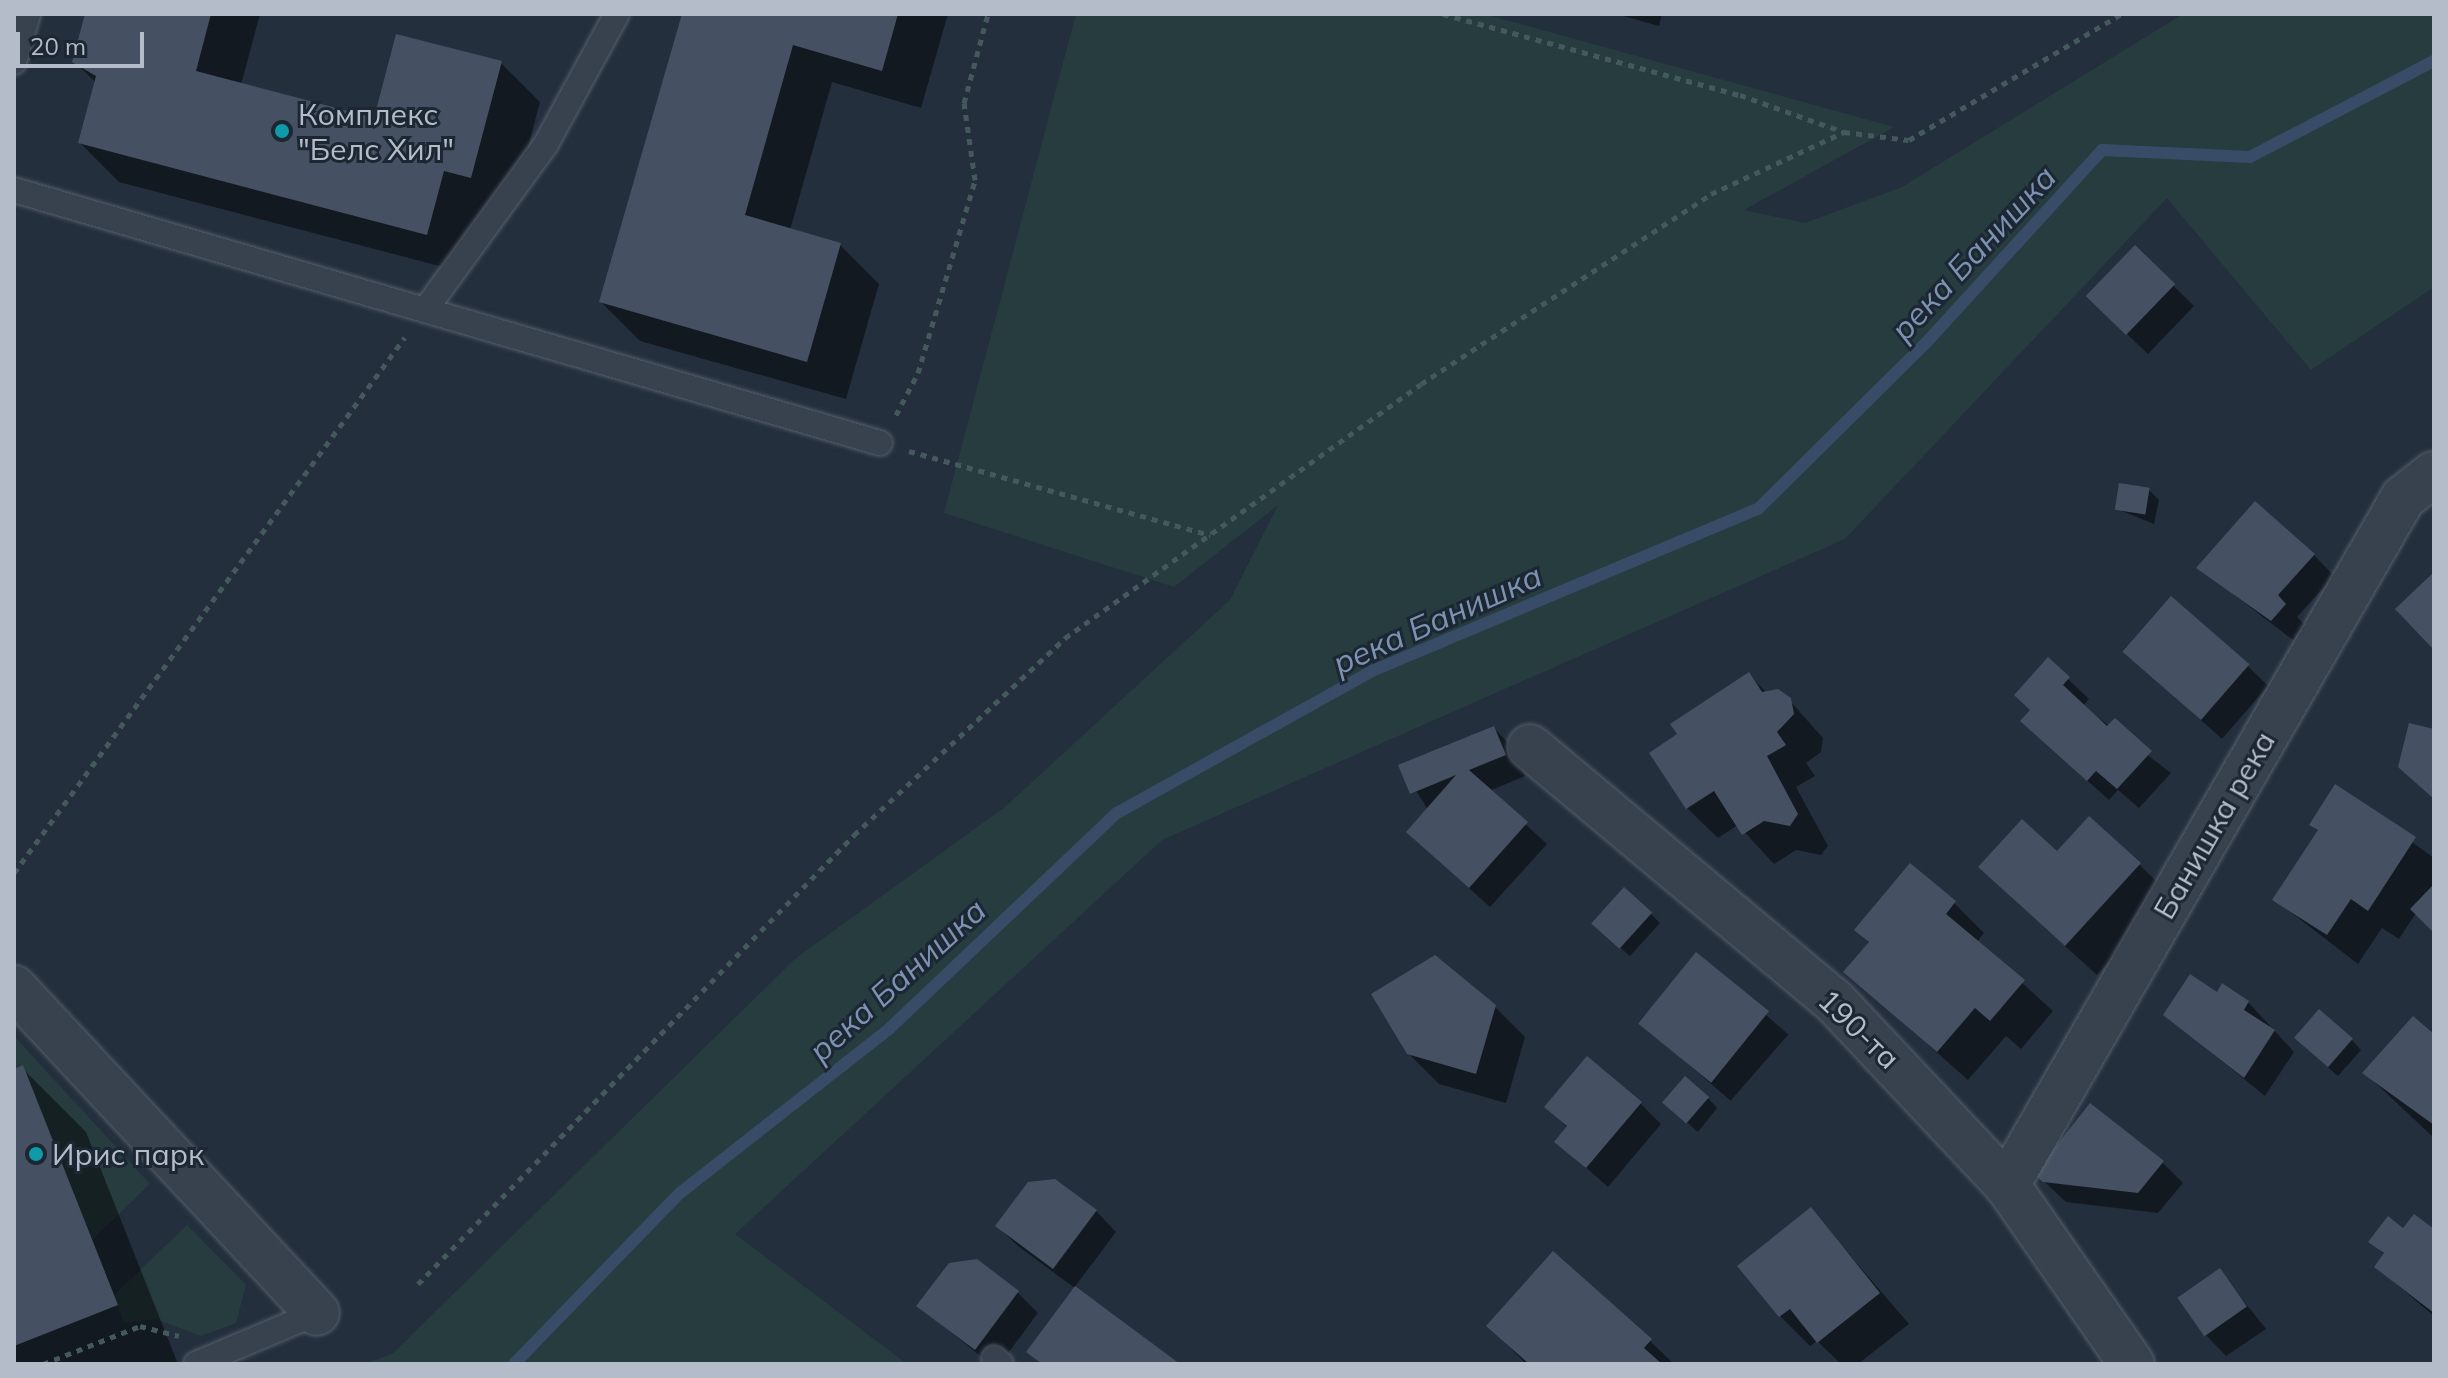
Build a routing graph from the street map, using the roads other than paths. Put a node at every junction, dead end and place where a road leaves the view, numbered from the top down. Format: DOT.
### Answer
graph roads {
  1 [pos="28,14"];
  2 [pos="617,14"];
  3 [pos="14,62"];
  4 [pos="14,190"];
  5 [pos="425,310"];
  6 [pos="880,443"];
  7 [pos="2434,474"];
  8 [pos="1530,747"];
  9 [pos="14,988"];
  10 [pos="2007,1185"];
  11 [pos="317,1313"];
  12 [pos="201,1362"];
  13 [pos="2132,1364"];
  1 -- 3 [label="lane"];
  2 -- 5 [label="lane"];
  4 -- 5 [label="lane"];
  5 -- 6 [label="lane"];
  7 -- 10 [label="street, Банишка река"];
  8 -- 10 [label="street, 190-та"];
  9 -- 11 [label="street"];
  10 -- 13 [label="street, 190-та"];
  11 -- 12 [label="lane"];
}
